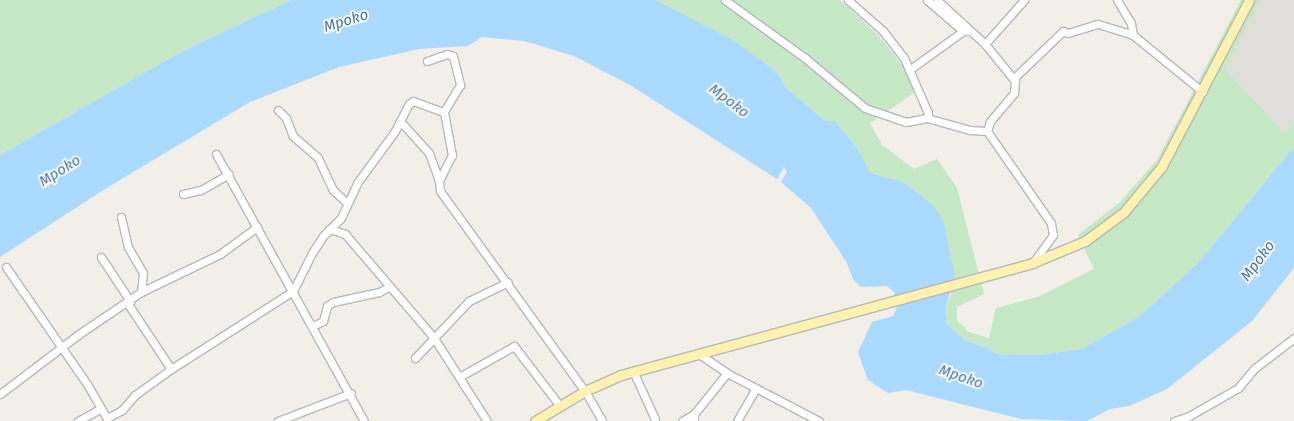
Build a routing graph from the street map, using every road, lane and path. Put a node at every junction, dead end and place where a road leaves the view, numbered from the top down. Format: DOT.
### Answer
graph roads {
  1 [pos="725,0"];
  2 [pos="848,0"];
  3 [pos="927,0"];
  4 [pos="937,0"];
  5 [pos="1024,0"];
  6 [pos="1117,0"];
  7 [pos="1249,0"];
  8 [pos="966,31"];
  9 [pos="1133,35"];
  10 [pos="985,44"];
  11 [pos="426,60"];
  12 [pos="908,70"];
  13 [pos="1014,78"];
  14 [pos="1203,92"];
  15 [pos="278,110"];
  16 [pos="444,112"];
  17 [pos="927,118"];
  18 [pos="400,121"];
  19 [pos="987,131"];
  20 [pos="216,154"];
  21 [pos="229,174"];
  22 [pos="439,181"];
  23 [pos="183,194"];
  24 [pos="346,202"];
  25 [pos="121,217"];
  26 [pos="341,218"];
  27 [pos="257,227"];
  28 [pos="329,229"];
  29 [pos="345,234"];
  30 [pos="101,257"];
  31 [pos="1032,263"];
  32 [pos="6,267"];
  33 [pos="508,282"];
  34 [pos="389,287"];
  35 [pos="293,291"];
  36 [pos="141,292"];
  37 [pos="129,302"];
  38 [pos="313,326"];
  39 [pos="434,338"];
  40 [pos="1294,338"];
  41 [pos="60,348"];
  42 [pos="699,354"];
  43 [pos="415,358"];
  44 [pos="171,369"];
  45 [pos="632,371"];
  46 [pos="728,373"];
  47 [pos="461,376"];
  48 [pos="756,388"];
  49 [pos="586,391"];
  50 [pos="351,393"];
  51 [pos="0,394"];
  52 [pos="560,406"];
  53 [pos="101,408"];
  54 [pos="694,417"];
  55 [pos="115,418"];
  56 [pos="655,420"];
  57 [pos="78,421"];
  58 [pos="278,421"];
  59 [pos="364,421"];
  60 [pos="487,421"];
  61 [pos="535,421"];
  62 [pos="602,421"];
  63 [pos="682,421"];
  64 [pos="737,421"];
  65 [pos="819,421"];
  66 [pos="1174,421"];
  1 -- 17 [label="street"];
  2 -- 12 [label="street"];
  3 -- 8 [label="street"];
  4 -- 8 [label="street"];
  5 -- 10 [label="street"];
  6 -- 9 [label="street"];
  7 -- 14 [label="main road"];
  8 -- 10 [label="street"];
  8 -- 12 [label="street"];
  9 -- 13 [label="street"];
  9 -- 14 [label="street"];
  10 -- 13 [label="street"];
  11 -- 16 [label="street"];
  12 -- 17 [label="street"];
  13 -- 19 [label="street"];
  14 -- 31 [label="main road"];
  15 -- 24 [label="street"];
  16 -- 18 [label="street"];
  16 -- 22 [label="street"];
  17 -- 19 [label="street"];
  18 -- 22 [label="street"];
  18 -- 24 [label="street"];
  19 -- 31 [label="street"];
  20 -- 21 [label="street"];
  21 -- 23 [label="street"];
  21 -- 27 [label="street"];
  22 -- 33 [label="street"];
  24 -- 26 [label="street"];
  25 -- 36 [label="street"];
  26 -- 28 [label="street"];
  26 -- 29 [label="street"];
  27 -- 35 [label="street"];
  27 -- 36 [label="street"];
  28 -- 29 [label="street"];
  28 -- 35 [label="street"];
  29 -- 34 [label="street"];
  30 -- 37 [label="street"];
  31 -- 42 [label="main road"];
  32 -- 41 [label="street"];
  33 -- 39 [label="street"];
  33 -- 49 [label="street"];
  34 -- 38 [label="street"];
  34 -- 39 [label="street"];
  35 -- 38 [label="street"];
  35 -- 44 [label="street"];
  36 -- 37 [label="street"];
  37 -- 41 [label="street"];
  37 -- 44 [label="street"];
  38 -- 50 [label="street"];
  39 -- 43 [label="street"];
  39 -- 47 [label="street"];
  40 -- 66 [label="street"];
  41 -- 51 [label="street"];
  41 -- 53 [label="street"];
  42 -- 45 [label="main road"];
  42 -- 46 [label="street"];
  44 -- 55 [label="street"];
  45 -- 49 [label="main road"];
  45 -- 56 [label="street"];
  46 -- 48 [label="street"];
  46 -- 54 [label="street"];
  47 -- 52 [label="street"];
  47 -- 60 [label="street"];
  48 -- 64 [label="street"];
  48 -- 65 [label="street"];
  49 -- 52 [label="main road"];
  49 -- 62 [label="street"];
  50 -- 58 [label="street"];
  50 -- 59 [label="street"];
  52 -- 61 [label="main road"];
  53 -- 55 [label="street"];
  53 -- 57 [label="street"];
  54 -- 63 [label="street"];
}
